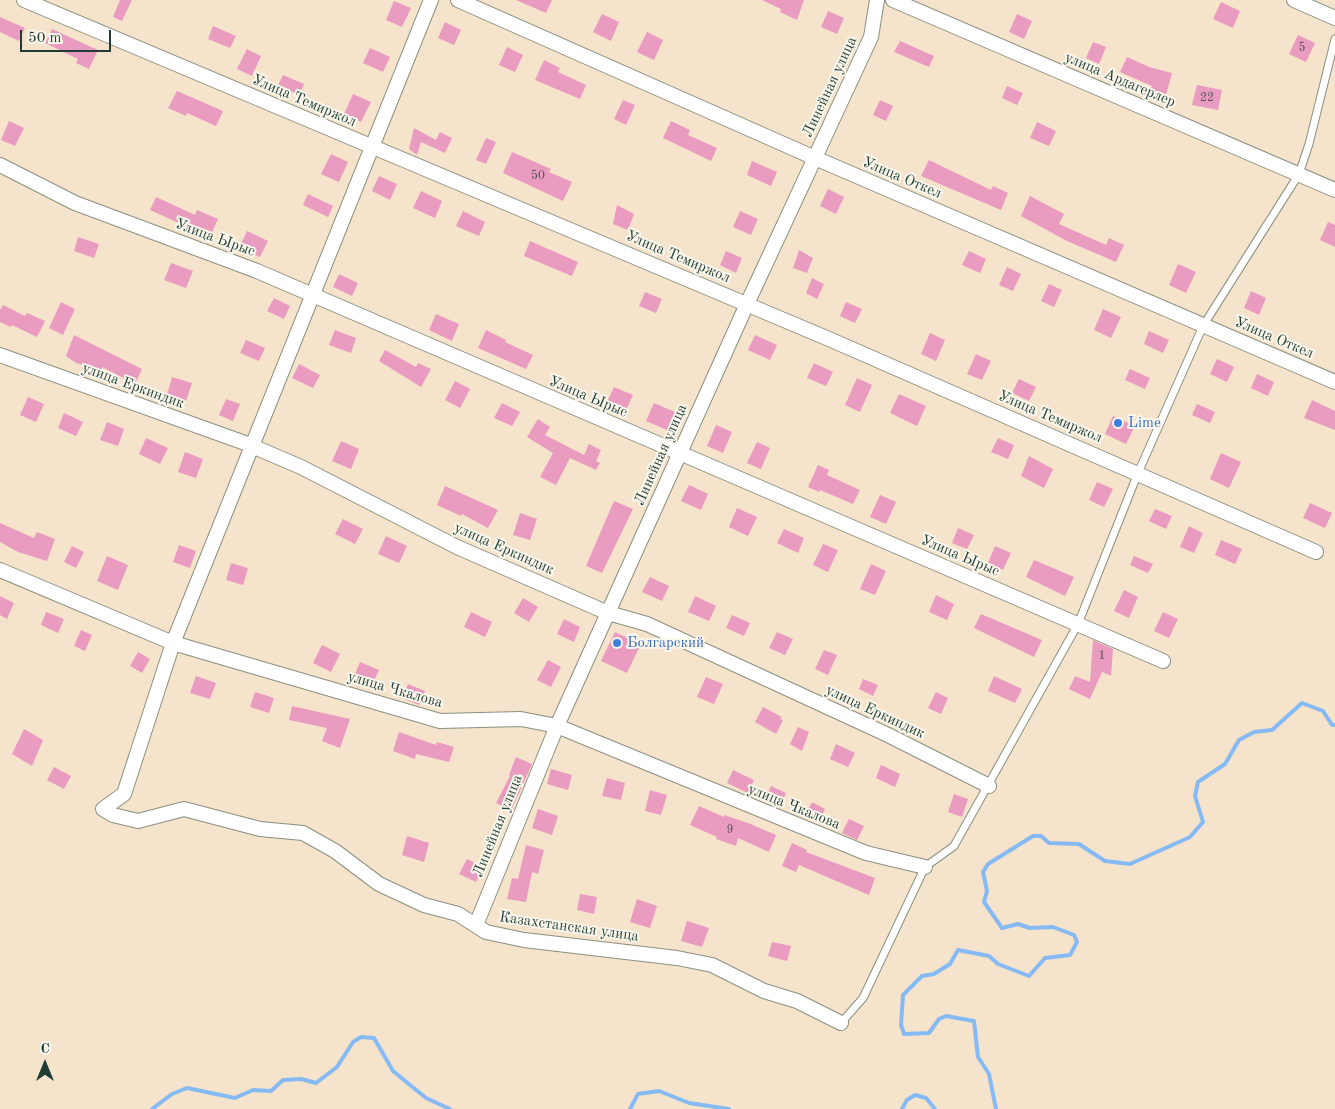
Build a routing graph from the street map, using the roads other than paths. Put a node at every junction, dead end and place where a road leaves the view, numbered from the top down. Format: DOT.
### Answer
graph roads {
  1 [pos="24,0"];
  2 [pos="430,0"];
  3 [pos="458,0"];
  4 [pos="876,0"];
  5 [pos="893,0"];
  6 [pos="1294,0"];
  7 [pos="1335,18"];
  8 [pos="1335,39"];
  9 [pos="372,147"];
  10 [pos="815,158"];
  11 [pos="0,165"];
  12 [pos="1299,174"];
  13 [pos="1335,190"];
  14 [pos="312,295"];
  15 [pos="747,304"];
  16 [pos="1203,326"];
  17 [pos="0,355"];
  18 [pos="1335,382"];
  19 [pos="251,446"];
  20 [pos="680,454"];
  21 [pos="1138,473"];
  22 [pos="1316,552"];
  23 [pos="0,570"];
  24 [pos="608,613"];
  25 [pos="1078,624"];
  26 [pos="173,643"];
  27 [pos="1163,661"];
  28 [pos="557,726"];
  29 [pos="990,786"];
  30 [pos="925,867"];
  31 [pos="476,925"];
  32 [pos="841,1022"];
  1 -- 9 [label="street, Улица Темиржол"];
  2 -- 9 [label="street"];
  3 -- 10 [label="street, Улица Откел"];
  4 -- 10 [label="street, Линейная улица"];
  5 -- 12 [label="street, улица Ардагерлер"];
  6 -- 7 [label="street"];
  8 -- 12 [label="lane"];
  9 -- 14 [label="street"];
  9 -- 15 [label="street, Улица Темиржол"];
  10 -- 15 [label="street, Линейная улица"];
  10 -- 16 [label="street, Улица Откел"];
  11 -- 14 [label="street, Улица Ырыс"];
  12 -- 13 [label="street, улица Ардагерлер"];
  12 -- 16 [label="lane"];
  14 -- 19 [label="street"];
  14 -- 20 [label="street, Улица Ырыс"];
  15 -- 20 [label="street, Линейная улица"];
  15 -- 21 [label="street, Улица Темиржол"];
  16 -- 18 [label="street, Улица Откел"];
  16 -- 21 [label="lane"];
  17 -- 19 [label="street, улица Еркиндик"];
  19 -- 24 [label="street, улица Еркиндик"];
  19 -- 26 [label="street"];
  20 -- 24 [label="street, Линейная улица"];
  20 -- 25 [label="street, Улица Ырыс"];
  21 -- 22 [label="street, Улица Темиржол"];
  21 -- 25 [label="lane"];
  23 -- 26 [label="street, улица Чкалова"];
  24 -- 28 [label="street, Линейная улица"];
  24 -- 29 [label="street, улица Еркиндик"];
  25 -- 27 [label="street, Улица Ырыс"];
  25 -- 29 [label="lane"];
  26 -- 28 [label="street, улица Чкалова"];
  26 -- 31 [label="street, Казахстанская улица"];
  28 -- 30 [label="street, улица Чкалова"];
  28 -- 31 [label="street, Линейная улица"];
  29 -- 30 [label="lane"];
  30 -- 32 [label="lane"];
  31 -- 32 [label="street, Казахстанская улица"];
}
